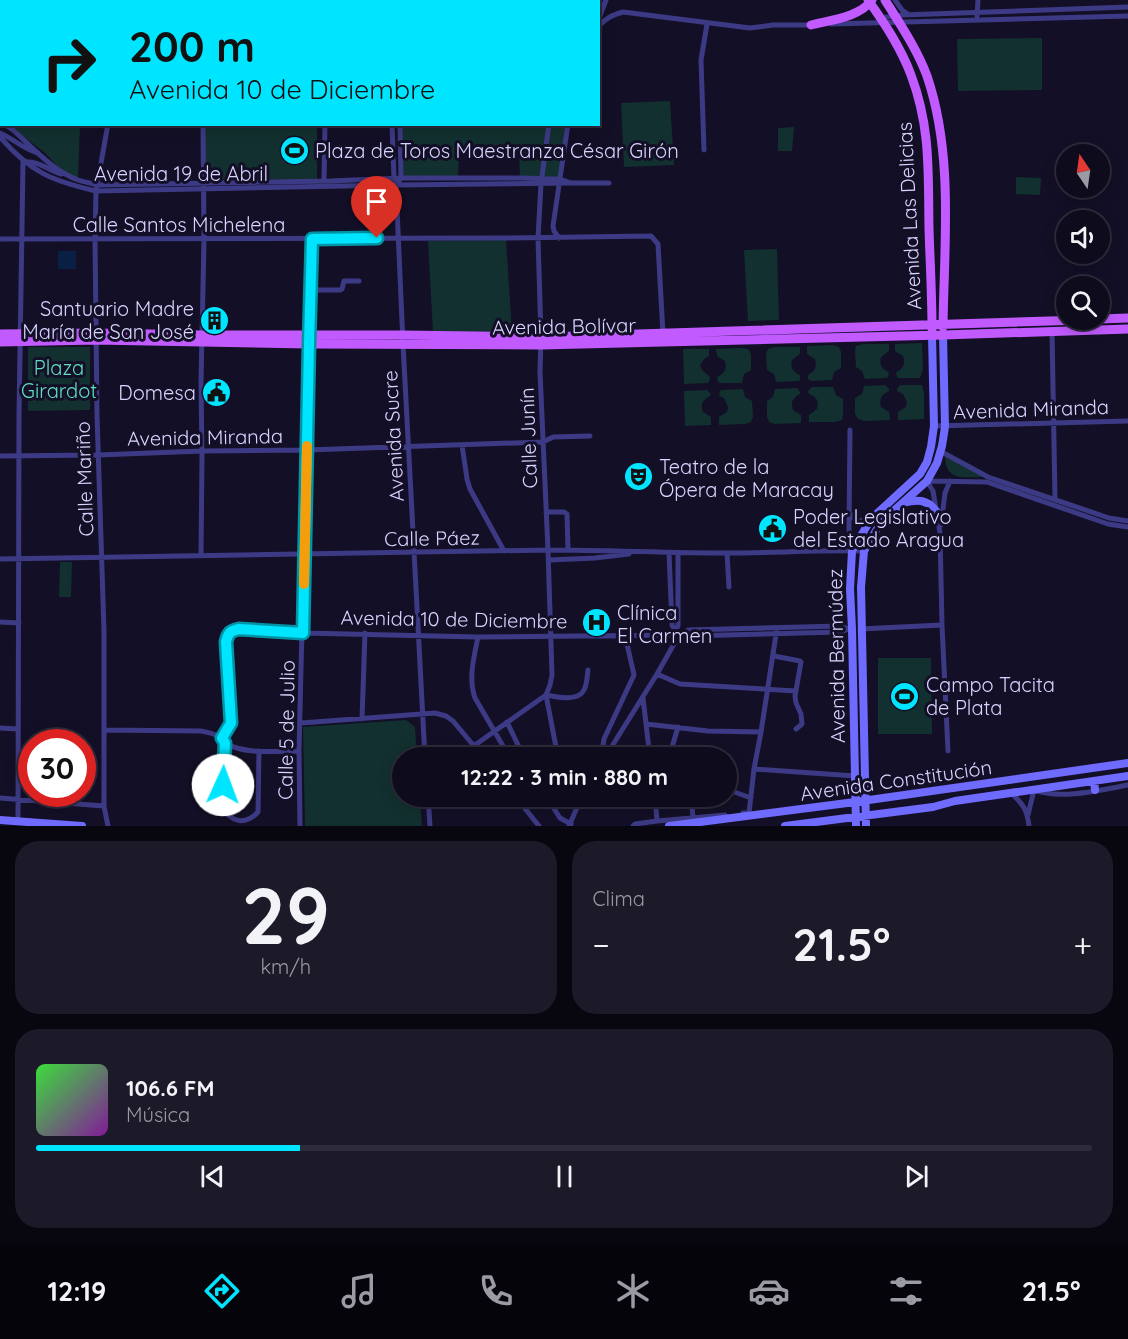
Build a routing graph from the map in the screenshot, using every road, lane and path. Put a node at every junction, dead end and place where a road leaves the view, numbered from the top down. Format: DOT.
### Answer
graph roads {
  1 [pos="606,0"];
  2 [pos="885,0"];
  3 [pos="895,0"];
  4 [pos="978,0"];
  5 [pos="870,1"];
  6 [pos="1128,7"];
  7 [pos="977,13"];
  8 [pos="909,15"];
  9 [pos="600,16"];
  10 [pos="1128,16"];
  11 [pos="897,19"];
  12 [pos="882,20"];
  13 [pos="976,21"];
  14 [pos="708,24"];
  15 [pos="600,25"];
  16 [pos="811,25"];
  17 [pos="7,126"];
  18 [pos="108,126"];
  19 [pos="203,126"];
  20 [pos="325,126"];
  21 [pos="392,126"];
  22 [pos="400,126"];
  23 [pos="549,126"];
  24 [pos="568,126"];
  25 [pos="0,133"];
  26 [pos="0,137"];
  27 [pos="704,150"];
  28 [pos="39,154"];
  29 [pos="23,162"];
  30 [pos="68,176"];
  31 [pos="397,180"];
  32 [pos="324,181"];
  33 [pos="542,181"];
  34 [pos="560,181"];
  35 [pos="609,183"];
  36 [pos="203,187"];
  37 [pos="96,188"];
  38 [pos="399,238"];
  39 [pos="538,238"];
  40 [pos="559,238"];
  41 [pos="0,239"];
  42 [pos="21,239"];
  43 [pos="95,239"];
  44 [pos="204,239"];
  45 [pos="312,239"];
  46 [pos="359,281"];
  47 [pos="311,290"];
  48 [pos="1128,318"];
  49 [pos="1110,319"];
  50 [pos="1056,321"];
  51 [pos="943,323"];
  52 [pos="932,324"];
  53 [pos="1128,329"];
  54 [pos="1052,331"];
  55 [pos="0,334"];
  56 [pos="932,335"];
  57 [pos="943,335"];
  58 [pos="95,336"];
  59 [pos="20,338"];
  60 [pos="202,338"];
  61 [pos="664,338"];
  62 [pos="309,339"];
  63 [pos="403,339"];
  64 [pos="541,341"];
  65 [pos="0,342"];
  66 [pos="1128,421"];
  67 [pos="1054,423"];
  68 [pos="934,426"];
  69 [pos="945,427"];
  70 [pos="850,430"];
  71 [pos="590,436"];
  72 [pos="543,442"];
  73 [pos="462,445"];
  74 [pos="409,447"];
  75 [pos="307,450"];
  76 [pos="202,451"];
  77 [pos="940,451"];
  78 [pos="98,455"];
  79 [pos="0,456"];
  80 [pos="20,456"];
  81 [pos="920,474"];
  82 [pos="988,480"];
  83 [pos="927,481"];
  84 [pos="950,481"];
  85 [pos="1054,499"];
  86 [pos="902,503"];
  87 [pos="936,511"];
  88 [pos="546,512"];
  89 [pos="850,512"];
  90 [pos="1084,512"];
  91 [pos="871,519"];
  92 [pos="1128,521"];
  93 [pos="1128,527"];
  94 [pos="940,533"];
  95 [pos="549,550"];
  96 [pos="568,550"];
  97 [pos="852,550"];
  98 [pos="504,551"];
  99 [pos="864,551"];
  100 [pos="415,553"];
  101 [pos="643,553"];
  102 [pos="669,553"];
  103 [pos="678,553"];
  104 [pos="727,553"];
  105 [pos="305,554"];
  106 [pos="201,555"];
  107 [pos="102,557"];
  108 [pos="0,559"];
  109 [pos="20,559"];
  110 [pos="549,560"];
  111 [pos="729,587"];
  112 [pos="670,593"];
  113 [pos="678,593"];
  114 [pos="0,622"];
  115 [pos="19,623"];
  116 [pos="942,625"];
  117 [pos="863,628"];
  118 [pos="850,629"];
  119 [pos="777,631"];
  120 [pos="303,633"];
  121 [pos="364,633"];
  122 [pos="675,633"];
  123 [pos="626,635"];
  124 [pos="420,636"];
  125 [pos="550,636"];
  126 [pos="478,637"];
  127 [pos="774,656"];
  128 [pos="588,670"];
  129 [pos="657,675"];
  130 [pos="767,689"];
  131 [pos="796,691"];
  132 [pos="546,694"];
  133 [pos="644,698"];
  134 [pos="423,714"];
  135 [pos="362,719"];
  136 [pos="507,722"];
  137 [pos="301,723"];
  138 [pos="646,724"];
  139 [pos="678,727"];
  140 [pos="0,728"];
  141 [pos="18,729"];
  142 [pos="796,729"];
  143 [pos="105,730"];
  144 [pos="494,731"];
  145 [pos="761,732"];
  146 [pos="223,740"];
  147 [pos="475,745"];
  148 [pos="424,747"];
  149 [pos="503,747"];
  150 [pos="649,747"];
  151 [pos="672,747"];
  152 [pos="259,751"];
  153 [pos="299,751"];
  154 [pos="948,751"];
  155 [pos="1128,763"];
  156 [pos="754,770"];
  157 [pos="855,776"];
  158 [pos="1128,776"];
  159 [pos="1094,781"];
  160 [pos="1128,785"];
  161 [pos="1034,790"];
  162 [pos="1095,790"];
  163 [pos="737,793"];
  164 [pos="1011,793"];
  165 [pos="0,798"];
  166 [pos="751,798"];
  167 [pos="18,799"];
  168 [pos="866,801"];
  169 [pos="855,802"];
  170 [pos="96,805"];
  171 [pos="104,806"];
  172 [pos="18,807"];
  173 [pos="429,807"];
  174 [pos="524,807"];
  175 [pos="553,807"];
  176 [pos="577,807"];
  177 [pos="656,807"];
  178 [pos="692,807"];
  179 [pos="1028,815"];
  180 [pos="866,816"];
  181 [pos="693,818"];
  182 [pos="0,820"];
  183 [pos="657,821"];
  184 [pos="18,822"];
  185 [pos="856,822"];
  186 [pos="570,825"];
  187 [pos="82,826"];
  188 [pos="108,826"];
  189 [pos="300,826"];
  190 [pos="430,826"];
  191 [pos="539,826"];
  192 [pos="633,826"];
  193 [pos="669,826"];
  194 [pos="785,826"];
  195 [pos="866,826"];
  196 [pos="1029,826"];
  1 -- 9 [label="street"];
  2 -- 11 [label="main road, Avenida Las Delicias"];
  3 -- 8 [label="street"];
  4 -- 7 [label="street"];
  5 -- 12 [label="main road, Avenida Las Delicias"];
  5 -- 16 [label="main road"];
  6 -- 7 [label="street"];
  7 -- 8 [label="street"];
  7 -- 13 [label="street"];
  8 -- 11 [label="street"];
  10 -- 13 [label="street"];
  11 -- 12 [label="street"];
  11 -- 13 [label="street"];
  11 -- 51 [label="main road, Avenida Las Delicias"];
  12 -- 16 [label="street"];
  12 -- 52 [label="main road, Avenida Las Delicias"];
  14 -- 15 [label="street"];
  14 -- 16 [label="street"];
  14 -- 27 [label="street"];
  17 -- 28 [label="street, Avenida 19 de Abril"];
  18 -- 37 [label="street, Calle Mariño"];
  19 -- 36 [label="street"];
  20 -- 32 [label="street"];
  21 -- 31 [label="street, Avenida Sucre"];
  22 -- 31 [label="street, Avenida Sucre"];
  23 -- 33 [label="street"];
  24 -- 34 [label="street"];
  25 -- 28 [label="street"];
  26 -- 29 [label="street, Avenida 19 de Abril"];
  28 -- 30 [label="street, Avenida 19 de Abril"];
  29 -- 30 [label="street"];
  29 -- 37 [label="street, Avenida 19 de Abril"];
  29 -- 42 [label="street"];
  30 -- 37 [label="street, Avenida 19 de Abril"];
  31 -- 32 [label="street, Avenida 19 de Abril"];
  31 -- 33 [label="street, Avenida 19 de Abril"];
  31 -- 36 [label="street, Avenida 19 de Abril"];
  31 -- 38 [label="street, Avenida Sucre"];
  32 -- 36 [label="street, Avenida 19 de Abril"];
  33 -- 34 [label="street, Avenida 19 de Abril"];
  33 -- 39 [label="street"];
  34 -- 35 [label="street, Avenida 19 de Abril"];
  34 -- 40 [label="street"];
  36 -- 37 [label="street, Avenida 19 de Abril"];
  36 -- 44 [label="street"];
  37 -- 43 [label="street, Calle Mariño"];
  38 -- 39 [label="street, Calle Santos Michelena"];
  38 -- 45 [label="street, Calle Santos Michelena"];
  38 -- 63 [label="street, Avenida Sucre"];
  39 -- 40 [label="street, Calle Santos Michelena"];
  39 -- 64 [label="street, Calle Junín"];
  40 -- 61 [label="street, Calle Santos Michelena"];
  41 -- 42 [label="street, Calle Santos Michelena"];
  42 -- 43 [label="street, Calle Santos Michelena"];
  42 -- 59 [label="street"];
  43 -- 44 [label="street, Calle Santos Michelena"];
  43 -- 58 [label="street, Calle Mariño"];
  44 -- 45 [label="street, Calle Santos Michelena"];
  44 -- 60 [label="street"];
  45 -- 47 [label="street, Calle 5 de Julio"];
  46 -- 47 [label="street"];
  47 -- 62 [label="street, Calle 5 de Julio"];
  48 -- 49 [label="main road"];
  50 -- 51 [label="main road, Avenida Bolívar"];
  51 -- 52 [label="main road, Avenida Bolívar"];
  51 -- 57 [label="main road, Avenida Las Delicias"];
  52 -- 56 [label="main road, Avenida Las Delicias"];
  52 -- 61 [label="main road, Avenida Bolívar"];
  53 -- 54 [label="main road, Avenida Bolívar"];
  54 -- 57 [label="main road, Avenida Bolívar"];
  54 -- 67 [label="street"];
  55 -- 59 [label="main road, Avenida Bolívar"];
  56 -- 57 [label="main road, Avenida Bolívar"];
  56 -- 61 [label="main road, Avenida Bolívar"];
  56 -- 68 [label="street, Avenida Bermúdez"];
  57 -- 69 [label="street, Avenida Bermúdez"];
  58 -- 59 [label="main road, Avenida Bolívar"];
  58 -- 60 [label="main road, Avenida Bolívar"];
  58 -- 78 [label="street, Calle Mariño"];
  59 -- 65 [label="main road, Avenida Bolívar"];
  59 -- 80 [label="street"];
  60 -- 62 [label="main road, Avenida Bolívar"];
  60 -- 76 [label="street"];
  61 -- 64 [label="main road, Avenida Bolívar"];
  62 -- 63 [label="main road, Avenida Bolívar"];
  62 -- 75 [label="street, Calle 5 de Julio"];
  63 -- 64 [label="main road, Avenida Bolívar"];
  63 -- 74 [label="street, Avenida Sucre"];
  64 -- 72 [label="street, Calle Junín"];
  66 -- 67 [label="street, Avenida Miranda"];
  67 -- 69 [label="street, Avenida Miranda"];
  67 -- 85 [label="street"];
  68 -- 69 [label="street, Avenida Miranda"];
  68 -- 81 [label="street, Avenida Bermúdez"];
  69 -- 77 [label="street, Avenida Bermúdez"];
  70 -- 89 [label="street"];
  71 -- 72 [label="street, Avenida Miranda"];
  72 -- 73 [label="street, Avenida Miranda"];
  72 -- 88 [label="street, Calle Junín"];
  73 -- 74 [label="street, Avenida Miranda"];
  73 -- 98 [label="street"];
  74 -- 75 [label="street, Avenida Miranda"];
  74 -- 100 [label="street, Avenida Sucre"];
  75 -- 76 [label="street, Avenida Miranda"];
  75 -- 105 [label="street, Calle 5 de Julio"];
  76 -- 78 [label="street, Avenida Miranda"];
  76 -- 106 [label="street"];
  77 -- 82 [label="street"];
  77 -- 83 [label="street, Avenida Bermúdez"];
  78 -- 80 [label="street, Avenida Miranda"];
  78 -- 107 [label="street, Calle Mariño"];
  79 -- 80 [label="street, Avenida Miranda"];
  80 -- 109 [label="street"];
  81 -- 83 [label="street"];
  81 -- 91 [label="street, Avenida Bermúdez"];
  82 -- 84 [label="street"];
  82 -- 85 [label="street"];
  82 -- 90 [label="street"];
  83 -- 84 [label="street"];
  83 -- 86 [label="street, Avenida Bermúdez"];
  83 -- 87 [label="street"];
  84 -- 94 [label="street"];
  85 -- 90 [label="street"];
  86 -- 87 [label="street"];
  86 -- 99 [label="street, Avenida Bermúdez"];
  87 -- 94 [label="street"];
  88 -- 95 [label="street, Calle Junín"];
  88 -- 96 [label="street"];
  89 -- 91 [label="street"];
  89 -- 97 [label="street"];
  90 -- 92 [label="street"];
  90 -- 93 [label="street"];
  91 -- 97 [label="street, Avenida Bermúdez"];
  94 -- 116 [label="street"];
  95 -- 96 [label="street, Calle Páez"];
  95 -- 98 [label="street, Calle Páez"];
  95 -- 110 [label="street, Calle Junín"];
  96 -- 101 [label="street, Calle Páez"];
  97 -- 99 [label="street, Calle Páez"];
  97 -- 104 [label="street, Calle Páez"];
  97 -- 118 [label="street, Avenida Bermúdez"];
  98 -- 100 [label="street, Calle Páez"];
  99 -- 117 [label="street, Avenida Bermúdez"];
  100 -- 105 [label="street, Calle Páez"];
  100 -- 124 [label="street, Avenida Sucre"];
  101 -- 102 [label="street, Calle Páez"];
  101 -- 110 [label="street"];
  102 -- 103 [label="street, Calle Páez"];
  102 -- 112 [label="street"];
  103 -- 104 [label="street, Calle Páez"];
  103 -- 113 [label="street"];
  104 -- 111 [label="street"];
  105 -- 106 [label="street, Calle Páez"];
  105 -- 120 [label="street, Calle 5 de Julio"];
  106 -- 107 [label="street, Calle Páez"];
  107 -- 109 [label="street, Calle Páez"];
  107 -- 143 [label="street, Calle Mariño"];
  108 -- 109 [label="street, Calle Páez"];
  109 -- 115 [label="street"];
  110 -- 125 [label="street, Calle Junín"];
  112 -- 113 [label="street"];
  112 -- 122 [label="street"];
  113 -- 122 [label="street"];
  114 -- 115 [label="street"];
  115 -- 141 [label="street"];
  116 -- 117 [label="street, Avenida 10 de Diciembre"];
  116 -- 154 [label="street"];
  117 -- 118 [label="street, Avenida 10 de Diciembre"];
  117 -- 168 [label="street, Avenida Bermúdez"];
  118 -- 119 [label="street, Avenida 10 de Diciembre"];
  118 -- 157 [label="street, Avenida Bermúdez"];
  119 -- 122 [label="street, Avenida 10 de Diciembre"];
  119 -- 127 [label="street"];
  120 -- 121 [label="street, Avenida 10 de Diciembre"];
  120 -- 137 [label="street, Calle 5 de Julio"];
  120 -- 146 [label="street, Avenida 10 de Diciembre"];
  121 -- 124 [label="street, Avenida 10 de Diciembre"];
  121 -- 135 [label="street"];
  122 -- 123 [label="street, Avenida 10 de Diciembre"];
  122 -- 129 [label="street"];
  123 -- 125 [label="street, Avenida 10 de Diciembre"];
  123 -- 133 [label="street"];
  124 -- 126 [label="street, Avenida 10 de Diciembre"];
  124 -- 134 [label="street, Avenida Sucre"];
  125 -- 126 [label="street, Avenida 10 de Diciembre"];
  125 -- 132 [label="street, Calle Junín"];
  126 -- 144 [label="street"];
  127 -- 130 [label="street"];
  127 -- 131 [label="street"];
  128 -- 132 [label="street"];
  129 -- 130 [label="street"];
  129 -- 133 [label="street"];
  130 -- 131 [label="street"];
  130 -- 145 [label="street"];
  131 -- 142 [label="street"];
  132 -- 136 [label="street"];
  132 -- 136 [label="street"];
  133 -- 138 [label="street"];
  134 -- 135 [label="street"];
  134 -- 147 [label="street"];
  134 -- 148 [label="street, Avenida Sucre"];
  135 -- 137 [label="street"];
  136 -- 144 [label="street"];
  137 -- 153 [label="street, Calle 5 de Julio"];
  138 -- 139 [label="street"];
  138 -- 150 [label="street"];
  139 -- 145 [label="street"];
  139 -- 151 [label="street"];
  140 -- 141 [label="street"];
  143 -- 146 [label="street"];
  143 -- 171 [label="street, Calle Mariño"];
  144 -- 147 [label="street"];
  144 -- 149 [label="street"];
  145 -- 156 [label="street"];
  146 -- 152 [label="street"];
  146 -- 152 [label="street"];
  152 -- 153 [label="street"];
  153 -- 189 [label="street, Calle 5 de Julio"];
  155 -- 168 [label="street, Avenida Constitución"];
  156 -- 157 [label="street"];
  156 -- 166 [label="street"];
  157 -- 169 [label="street, Avenida Bermúdez"];
  158 -- 159 [label="street, Avenida Constitución"];
  159 -- 161 [label="street, Avenida Constitución"];
  159 -- 162 [label="street"];
  160 -- 162 [label="street"];
  161 -- 162 [label="street"];
  161 -- 164 [label="street, Avenida Constitución"];
  161 -- 179 [label="street"];
  163 -- 166 [label="street"];
  164 -- 179 [label="street"];
  164 -- 180 [label="street, Avenida Constitución"];
  165 -- 167 [label="street"];
  166 -- 181 [label="street"];
  168 -- 169 [label="street, Avenida Constitución"];
  168 -- 180 [label="street, Avenida Bermúdez"];
  169 -- 185 [label="street, Avenida Bermúdez"];
  169 -- 193 [label="street, Avenida Constitución"];
  170 -- 171 [label="street"];
  171 -- 188 [label="street, Calle Mariño"];
  172 -- 184 [label="street"];
  173 -- 190 [label="street"];
  174 -- 191 [label="street"];
  175 -- 186 [label="street"];
  176 -- 186 [label="street"];
  177 -- 183 [label="street"];
  178 -- 181 [label="street"];
  179 -- 196 [label="street"];
  180 -- 185 [label="street, Avenida Constitución"];
  180 -- 195 [label="street, Avenida Bermúdez"];
  181 -- 183 [label="street"];
  182 -- 184 [label="street"];
  183 -- 192 [label="street"];
  184 -- 187 [label="street"];
  185 -- 194 [label="street, Avenida Constitución"];
}
